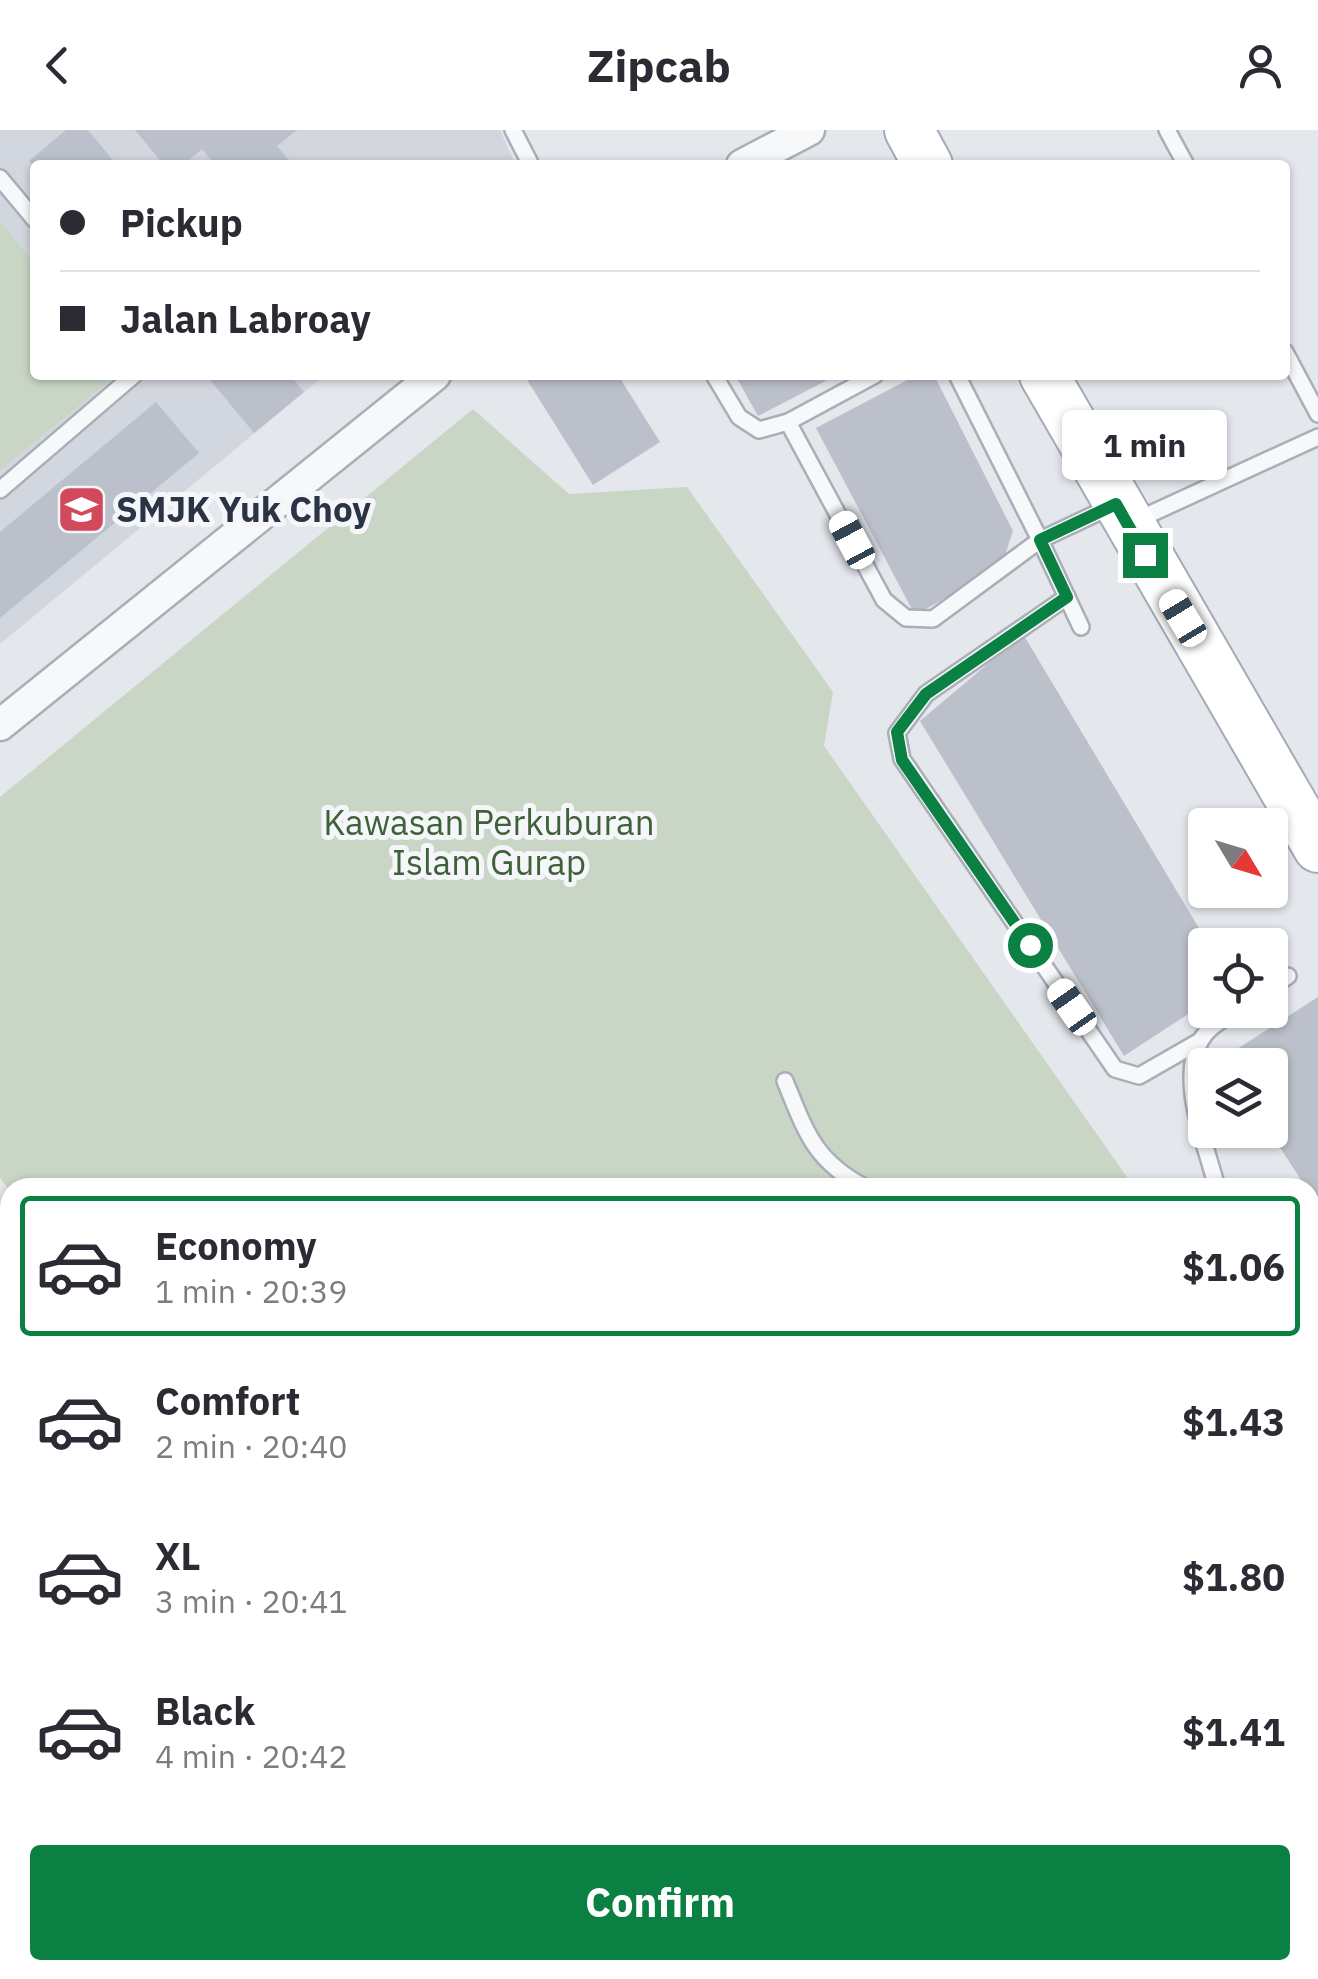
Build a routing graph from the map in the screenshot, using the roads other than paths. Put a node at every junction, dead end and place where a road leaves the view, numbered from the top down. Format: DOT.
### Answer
graph roads {
  1 [pos="513,130"];
  2 [pos="809,130"];
  3 [pos="908,130"];
  4 [pos="1167,130"];
  5 [pos="528,160"];
  6 [pos="752,160"];
  7 [pos="925,160"];
  8 [pos="1183,160"];
  9 [pos="0,178"];
  10 [pos="30,214"];
  11 [pos="1290,361"];
  12 [pos="128,380"];
  13 [pos="429,380"];
  14 [pos="717,380"];
  15 [pos="867,380"];
  16 [pos="959,380"];
  17 [pos="1047,380"];
  18 [pos="1318,414"];
  19 [pos="788,422"];
  20 [pos="1318,437"];
  21 [pos="0,490"];
  22 [pos="1122,514"];
  23 [pos="1040,540"];
  24 [pos="1067,597"];
  25 [pos="1081,627"];
  26 [pos="0,726"];
  27 [pos="1318,848"];
  28 [pos="1210,1028"];
  29 [pos="1200,1042"];
  30 [pos="785,1082"];
  31 [pos="850,1178"];
  32 [pos="1215,1178"];
  1 -- 5 [label="lane"];
  2 -- 6 [label="street"];
  3 -- 7 [label="main road"];
  4 -- 8 [label="lane"];
  9 -- 10 [label="lane"];
  11 -- 18 [label="lane"];
  12 -- 21 [label="lane"];
  13 -- 26 [label="street"];
  14 -- 19 [label="lane"];
  15 -- 19 [label="lane"];
  16 -- 23 [label="lane"];
  17 -- 22 [label="main road"];
  19 -- 23 [label="lane"];
  20 -- 22 [label="lane"];
  22 -- 23 [label="lane"];
  22 -- 27 [label="main road"];
  23 -- 24 [label="lane"];
  24 -- 25 [label="lane"];
  24 -- 29 [label="lane"];
  28 -- 29 [label="lane"];
  29 -- 32 [label="lane"];
  30 -- 31 [label="lane"];
}
